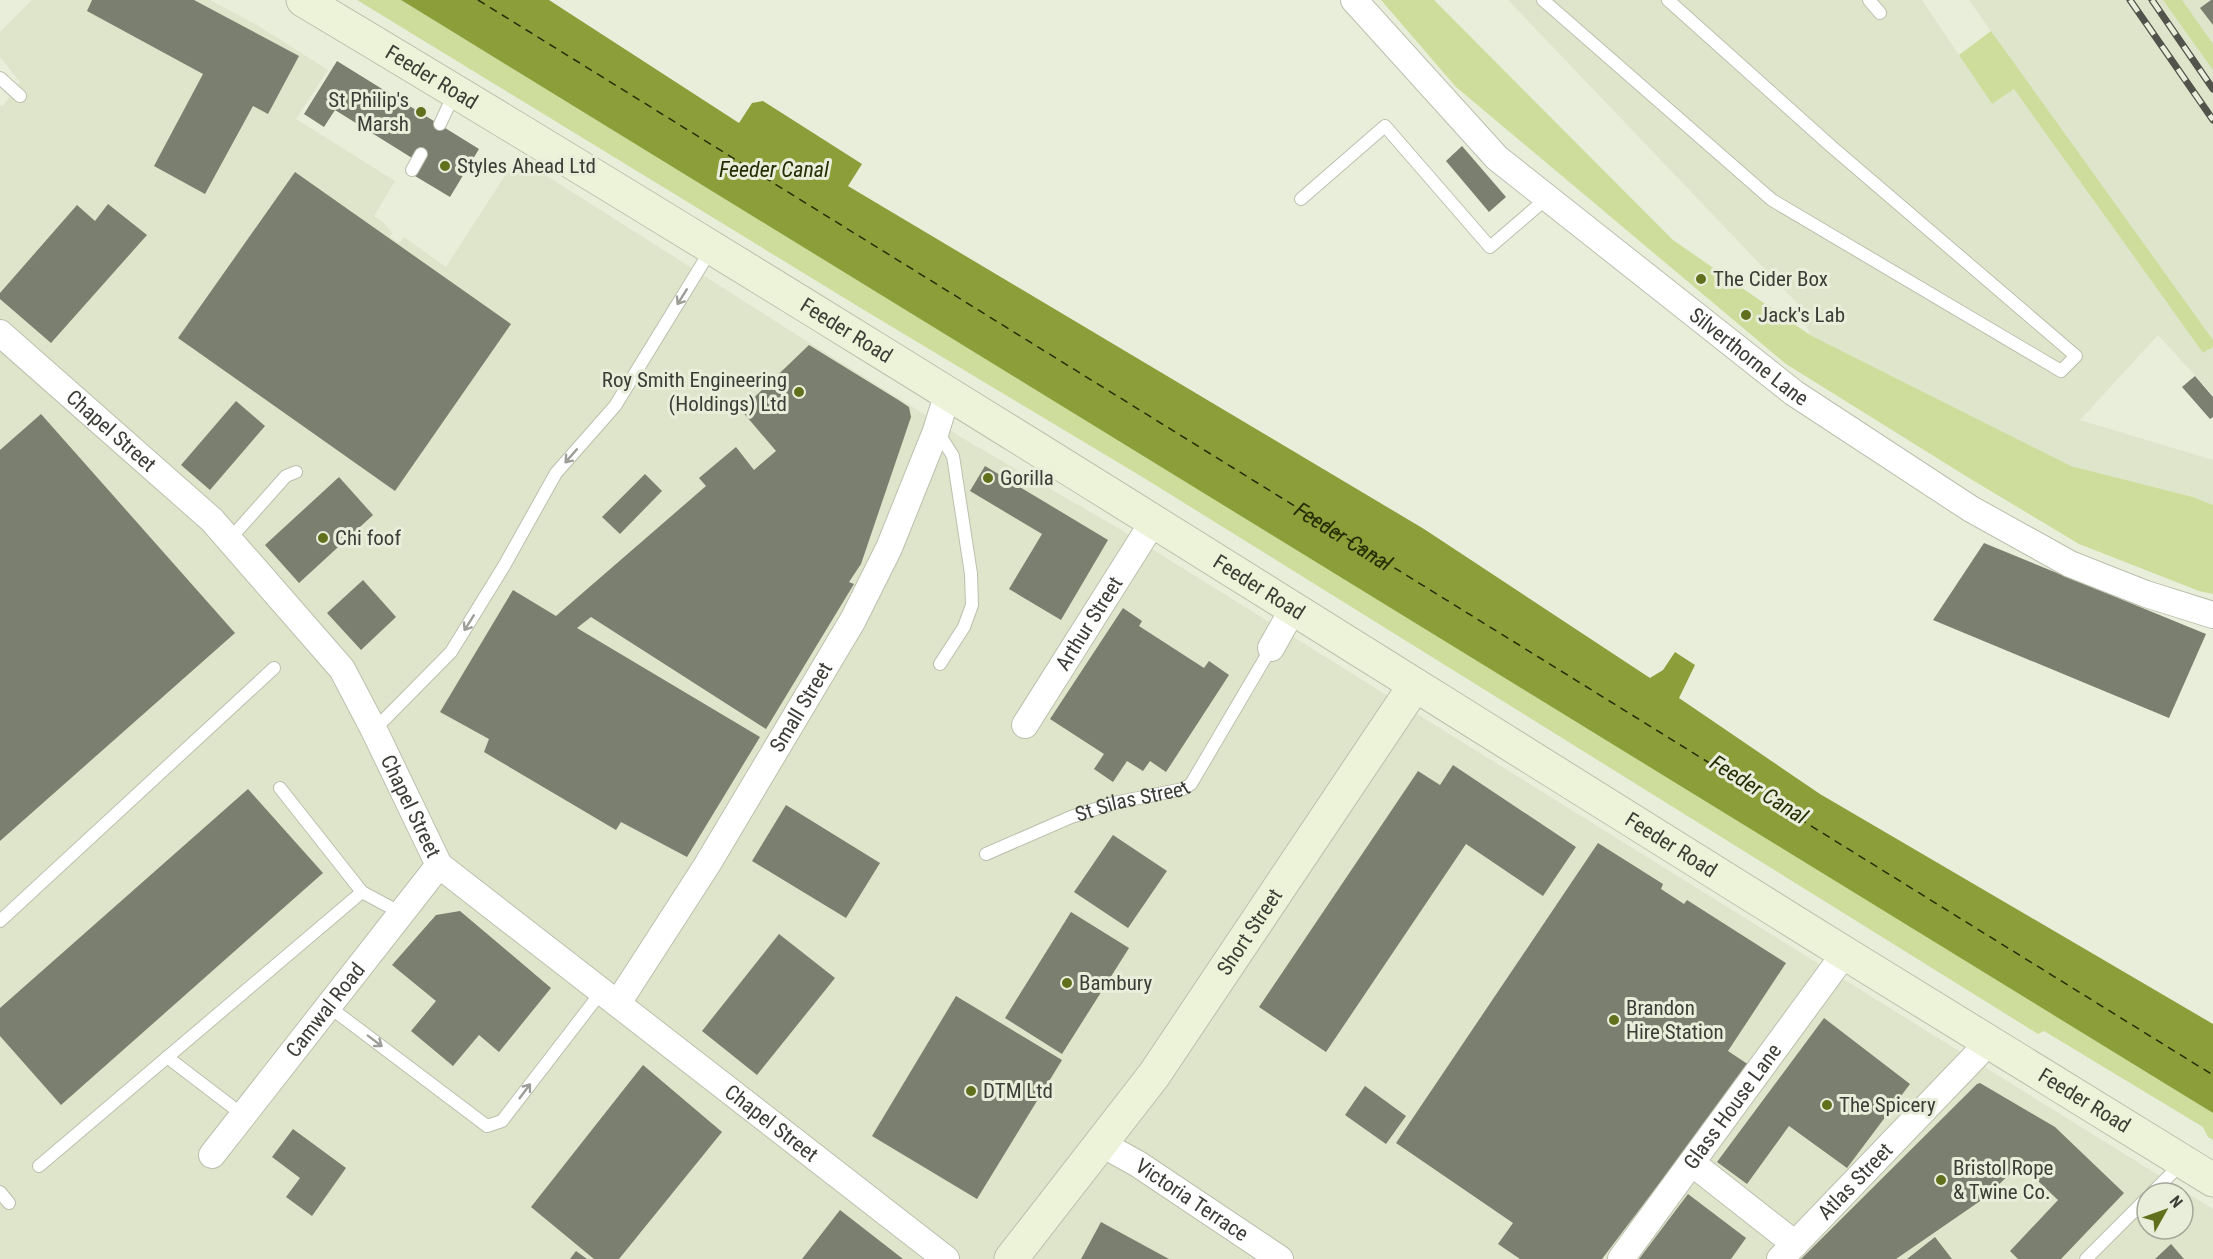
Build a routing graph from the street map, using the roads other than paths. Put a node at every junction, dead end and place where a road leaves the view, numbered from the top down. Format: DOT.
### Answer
graph roads {
  1 [pos="303,0"];
  2 [pos="1354,0"];
  3 [pos="1543,0"];
  4 [pos="1668,0"];
  5 [pos="1869,0"];
  6 [pos="1880,13"];
  7 [pos="0,78"];
  8 [pos="456,91"];
  9 [pos="20,96"];
  10 [pos="440,124"];
  11 [pos="421,154"];
  12 [pos="412,170"];
  13 [pos="1547,198"];
  14 [pos="1301,199"];
  15 [pos="712,247"];
  16 [pos="0,333"];
  17 [pos="948,392"];
  18 [pos="936,431"];
  19 [pos="296,472"];
  20 [pos="1153,522"];
  21 [pos="229,540"];
  22 [pos="1293,609"];
  23 [pos="2213,615"];
  24 [pos="1271,648"];
  25 [pos="940,664"];
  26 [pos="274,668"];
  27 [pos="1415,685"];
  28 [pos="1025,724"];
  29 [pos="374,730"];
  30 [pos="280,788"];
  31 [pos="986,854"];
  32 [pos="439,865"];
  33 [pos="362,892"];
  34 [pos="402,913"];
  35 [pos="0,921"];
  36 [pos="1845,953"];
  37 [pos="610,997"];
  38 [pos="328,1006"];
  39 [pos="1990,1041"];
  40 [pos="167,1057"];
  41 [pos="243,1115"];
  42 [pos="1102,1144"];
  43 [pos="212,1155"];
  44 [pos="2183,1161"];
  45 [pos="1692,1164"];
  46 [pos="39,1166"];
  47 [pos="2213,1180"];
  48 [pos="2164,1181"];
  49 [pos="0,1192"];
  50 [pos="9,1203"];
  51 [pos="2135,1210"];
  52 [pos="1787,1251"];
  53 [pos="946,1259"];
  54 [pos="1011,1259"];
  55 [pos="1280,1259"];
  56 [pos="1621,1259"];
  57 [pos="2086,1259"];
  1 -- 8 [label="street, Feeder Road"];
  2 -- 13 [label="street, Silverthorne Lane"];
  3 -- 4 [label="lane"];
  5 -- 6 [label="lane"];
  7 -- 9 [label="lane"];
  8 -- 10 [label="lane"];
  8 -- 15 [label="street, Feeder Road"];
  11 -- 12 [label="lane"];
  13 -- 14 [label="lane"];
  13 -- 23 [label="street, Silverthorne Lane"];
  15 -- 17 [label="street, Feeder Road"];
  15 -- 29 [label="lane, one-way"];
  16 -- 21 [label="street, Chapel Street"];
  17 -- 18 [label="street, Small Street"];
  17 -- 20 [label="street, Feeder Road"];
  18 -- 25 [label="lane"];
  18 -- 37 [label="street, Small Street"];
  19 -- 21 [label="lane"];
  20 -- 22 [label="street, Feeder Road"];
  20 -- 28 [label="street, Arthur Street"];
  21 -- 29 [label="street, Chapel Street"];
  22 -- 24 [label="street, St Silas Street"];
  22 -- 27 [label="street, Feeder Road"];
  24 -- 31 [label="lane, St Silas Street"];
  26 -- 35 [label="lane"];
  27 -- 36 [label="street, Feeder Road"];
  27 -- 42 [label="street, Short Street"];
  29 -- 32 [label="street, Chapel Street"];
  30 -- 33 [label="lane"];
  32 -- 34 [label="street, Camwal Road"];
  32 -- 37 [label="street, Chapel Street"];
  33 -- 34 [label="lane"];
  33 -- 40 [label="lane"];
  34 -- 38 [label="street, Camwal Road"];
  36 -- 39 [label="street, Feeder Road"];
  36 -- 45 [label="street, Glass House Lane"];
  38 -- 37 [label="lane, one-way"];
  37 -- 53 [label="street, Chapel Street"];
  38 -- 41 [label="street, Camwal Road"];
  39 -- 44 [label="street, Feeder Road"];
  39 -- 52 [label="street, Atlas Street"];
  40 -- 41 [label="lane"];
  40 -- 46 [label="lane"];
  41 -- 43 [label="street, Camwal Road"];
  42 -- 54 [label="street, Short Street"];
  42 -- 55 [label="street, Victoria Terrace"];
  44 -- 47 [label="street, Feeder Road"];
  44 -- 48 [label="lane"];
  45 -- 52 [label="street, Atlas Street"];
  45 -- 56 [label="street, Glass House Lane"];
  49 -- 50 [label="lane"];
  51 -- 57 [label="lane"];
}
